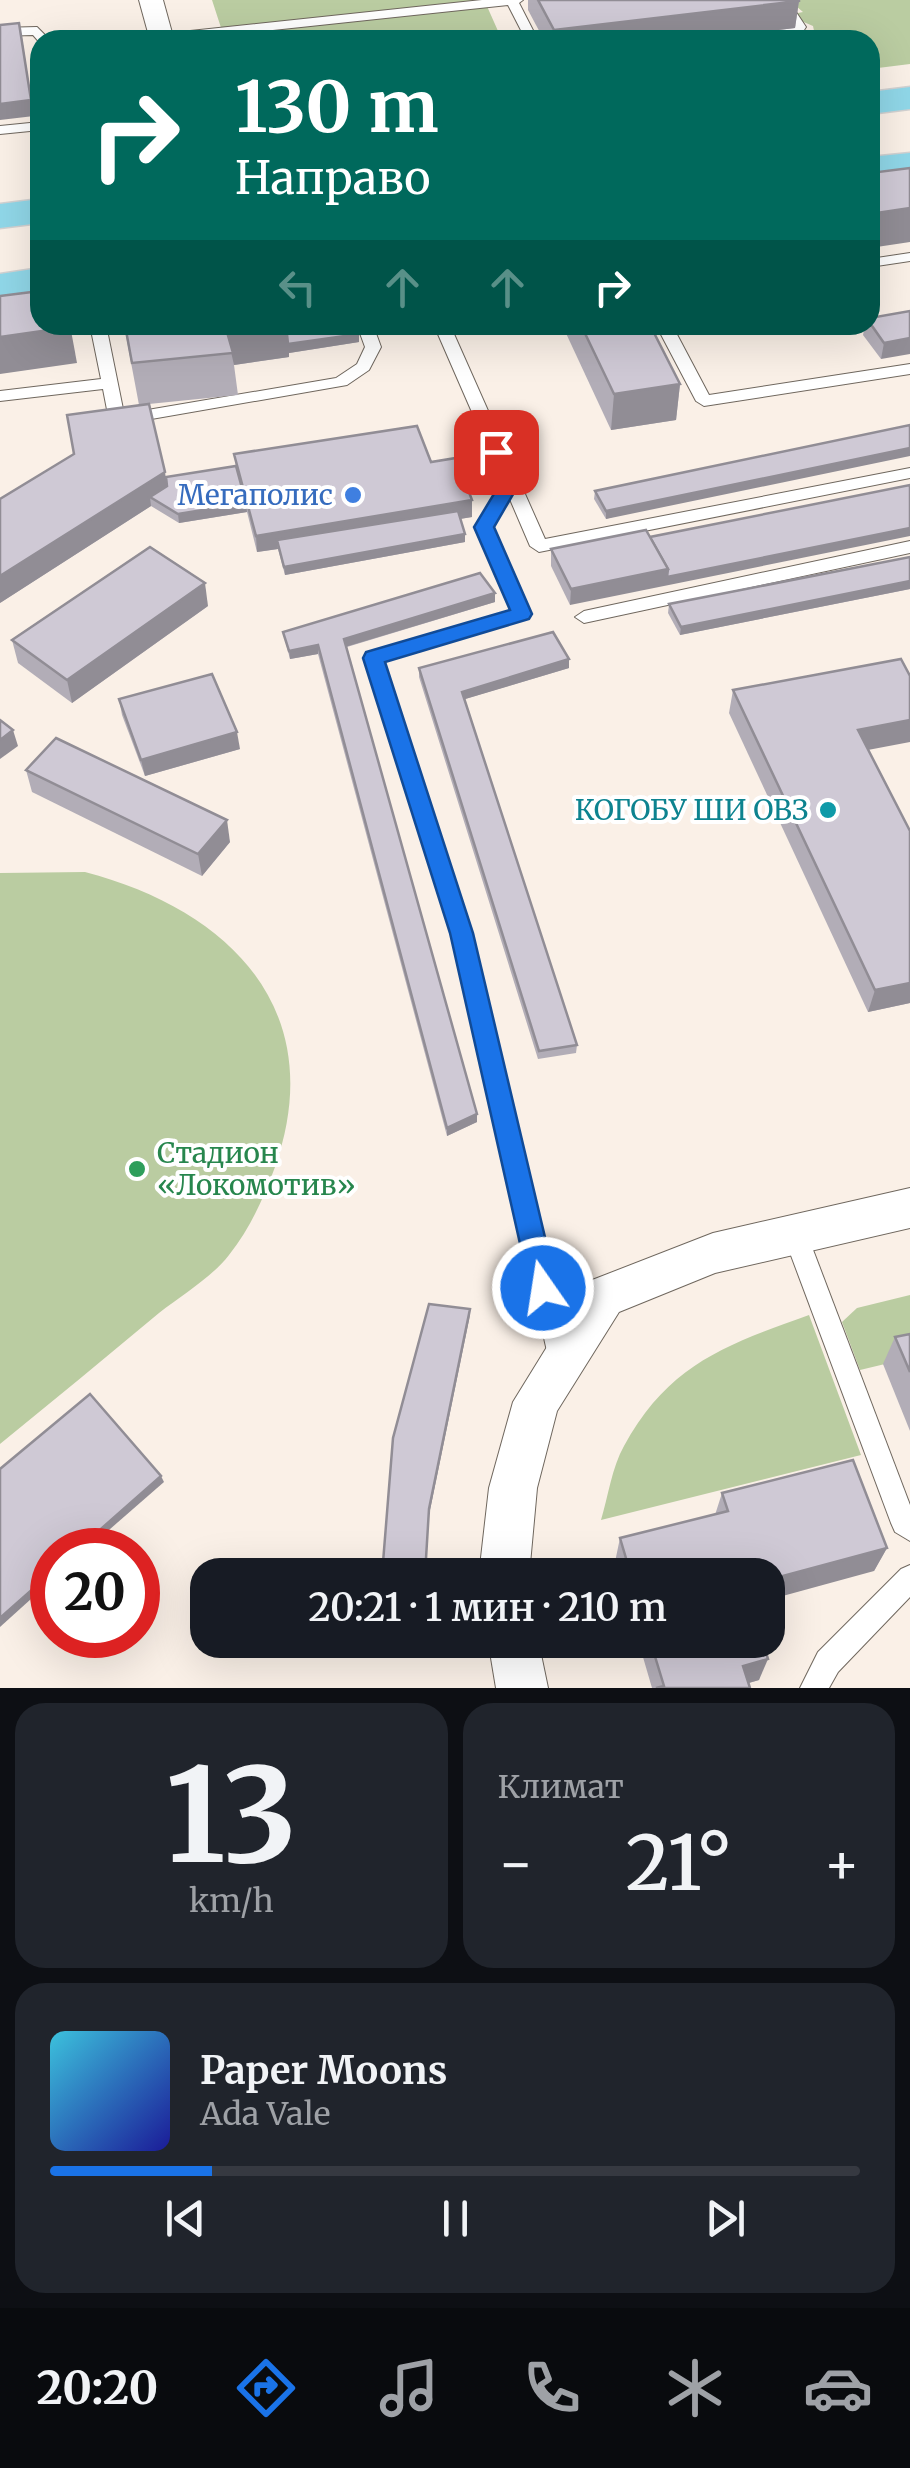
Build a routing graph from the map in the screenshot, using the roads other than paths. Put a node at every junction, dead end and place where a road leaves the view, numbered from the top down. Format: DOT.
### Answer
graph roads {
  1 [pos="151,0"];
  2 [pos="515,0"];
  3 [pos="782,0"];
  4 [pos="159,30"];
  5 [pos="243,30"];
  6 [pos="528,30"];
  7 [pos="793,30"];
  8 [pos="30,31"];
  9 [pos="0,32"];
  10 [pos="910,98"];
  11 [pos="880,102"];
  12 [pos="30,127"];
  13 [pos="0,130"];
  14 [pos="910,164"];
  15 [pos="880,168"];
  16 [pos="30,212"];
  17 [pos="0,216"];
  18 [pos="910,257"];
  19 [pos="880,262"];
  20 [pos="30,282"];
  21 [pos="0,286"];
  22 [pos="100,335"];
  23 [pos="369,335"];
  24 [pos="446,335"];
  25 [pos="669,335"];
  26 [pos="910,369"];
  27 [pos="109,383"];
  28 [pos="0,396"];
  29 [pos="910,473"];
  30 [pos="510,484"];
  31 [pos="910,547"];
  32 [pos="584,617"];
  33 [pos="910,1208"];
  34 [pos="795,1234"];
  35 [pos="561,1362"];
  36 [pos="910,1528"];
  37 [pos="506,1558"];
  38 [pos="910,1578"];
  39 [pos="516,1658"];
  40 [pos="522,1688"];
  41 [pos="814,1688"];
  1 -- 4 [label="street"];
  2 -- 5 [label="lane"];
  2 -- 6 [label="lane"];
  3 -- 7 [label="lane"];
  8 -- 9 [label="lane"];
  10 -- 11 [label="main road"];
  12 -- 13 [label="lane"];
  14 -- 15 [label="main road"];
  16 -- 17 [label="main road"];
  18 -- 19 [label="lane"];
  20 -- 21 [label="main road"];
  22 -- 27 [label="lane"];
  23 -- 27 [label="lane"];
  24 -- 30 [label="lane"];
  25 -- 26 [label="lane"];
  27 -- 28 [label="lane"];
  29 -- 30 [label="lane"];
  30 -- 35 [label="lane"];
  31 -- 32 [label="lane"];
  33 -- 34 [label="street"];
  34 -- 35 [label="street"];
  34 -- 36 [label="lane"];
  35 -- 37 [label="street"];
  38 -- 41 [label="lane"];
  39 -- 40 [label="street"];
}
